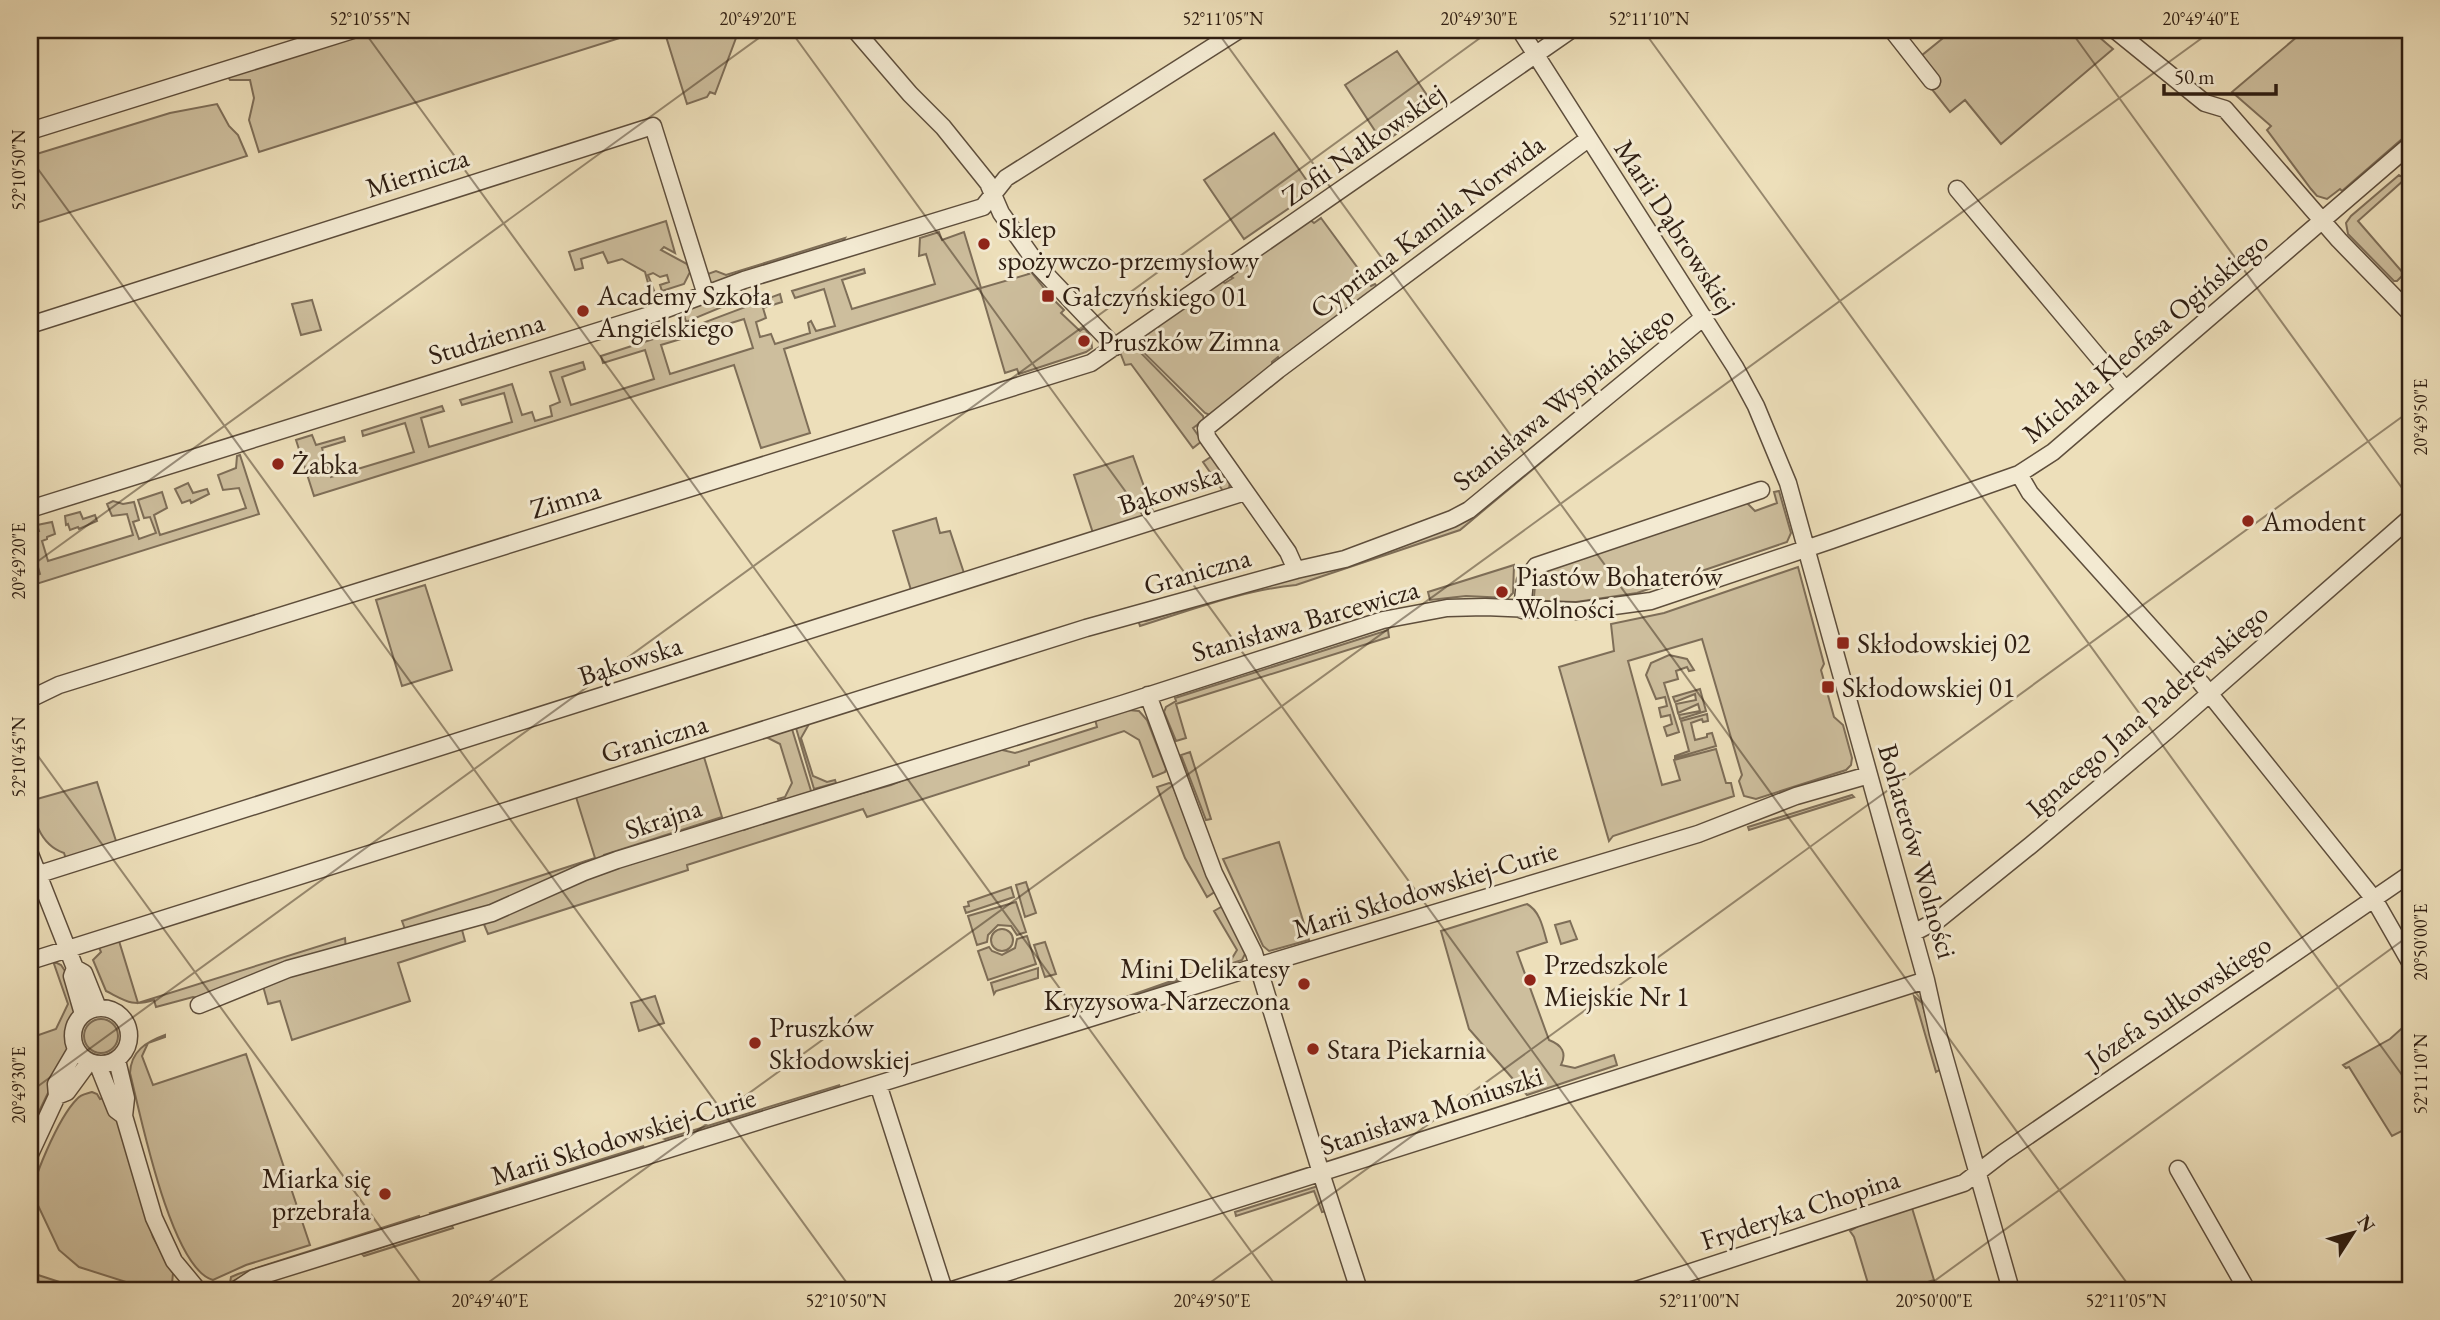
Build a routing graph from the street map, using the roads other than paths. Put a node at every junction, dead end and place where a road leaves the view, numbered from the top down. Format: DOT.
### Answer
graph roads {
  1 [pos="353,30"];
  2 [pos="855,30"];
  3 [pos="1239,30"];
  4 [pos="1520,30"];
  5 [pos="1571,30"];
  6 [pos="1892,30"];
  7 [pos="2115,30"];
  8 [pos="1535,55"];
  9 [pos="1932,81"];
  10 [pos="30,131"];
  11 [pos="1588,139"];
  12 [pos="2410,145"];
  13 [pos="1957,189"];
  14 [pos="993,196"];
  15 [pos="2323,220"];
  16 [pos="706,295"];
  17 [pos="2410,313"];
  18 [pos="1704,317"];
  19 [pos="30,325"];
  20 [pos="1115,347"];
  21 [pos="2125,389"];
  22 [pos="1767,429"];
  23 [pos="2018,474"];
  24 [pos="1761,490"];
  25 [pos="1245,492"];
  26 [pos="30,509"];
  27 [pos="2410,518"];
  28 [pos="1807,548"];
  29 [pos="1296,570"];
  30 [pos="1522,610"];
  31 [pos="2209,693"];
  32 [pos="1148,695"];
  33 [pos="30,699"];
  34 [pos="1869,775"];
  35 [pos="30,854"];
  36 [pos="2410,874"];
  37 [pos="33,876"];
  38 [pos="2374,899"];
  39 [pos="1913,933"];
  40 [pos="67,949"];
  41 [pos="30,961"];
  42 [pos="2410,962"];
  43 [pos="1258,966"];
  44 [pos="75,968"];
  45 [pos="1926,980"];
  46 [pos="199,1005"];
  47 [pos="98,1008"];
  48 [pos="83,1014"];
  49 [pos="76,1050"];
  50 [pos="117,1060"];
  51 [pos="94,1063"];
  52 [pos="878,1084"];
  53 [pos="57,1096"];
  54 [pos="124,1116"];
  55 [pos="30,1154"];
  56 [pos="2178,1169"];
  57 [pos="1321,1173"];
  58 [pos="1977,1173"];
  59 [pos="198,1290"];
  60 [pos="236,1290"];
  61 [pos="944,1290"];
  62 [pos="952,1290"];
  63 [pos="1359,1290"];
  64 [pos="1636,1290"];
  65 [pos="2011,1290"];
  66 [pos="2247,1290"];
  1 -- 10 [label="street"];
  2 -- 14 [label="street"];
  3 -- 14 [label="street, Studzienna"];
  4 -- 8 [label="street, Marii Dąbrowskiej"];
  5 -- 8 [label="street, Zofii Nałkowskiej"];
  6 -- 9 [label="street"];
  7 -- 15 [label="street"];
  8 -- 11 [label="street, Marii Dąbrowskiej"];
  8 -- 20 [label="street, Zofii Nałkowskiej"];
  11 -- 18 [label="street, Marii Dąbrowskiej"];
  11 -- 25 [label="street, Cypriana Kamila Norwida"];
  12 -- 15 [label="street, Michała Kleofasa Ogińskiego"];
  13 -- 21 [label="street"];
  14 -- 16 [label="street, Studzienna"];
  14 -- 20 [label="street"];
  15 -- 17 [label="street"];
  15 -- 21 [label="street, Michała Kleofasa Ogińskiego"];
  16 -- 19 [label="street, Miernicza"];
  16 -- 26 [label="street, Studzienna"];
  18 -- 22 [label="street, Marii Dąbrowskiej"];
  18 -- 29 [label="street, Stanisława Wyspiańskiego"];
  20 -- 33 [label="street, Zimna"];
  21 -- 23 [label="street, Michała Kleofasa Ogińskiego"];
  22 -- 28 [label="street, Bohaterów Wolności"];
  23 -- 28 [label="street, Michała Kleofasa Ogińskiego"];
  23 -- 31 [label="street"];
  24 -- 30 [label="street"];
  25 -- 29 [label="street"];
  25 -- 37 [label="street, Bąkowska"];
  27 -- 31 [label="street, Ignacego Jana Paderewskiego"];
  28 -- 30 [label="street, Stanisława Barcewicza"];
  28 -- 34 [label="street, Bohaterów Wolności"];
  29 -- 40 [label="street, Graniczna"];
  30 -- 32 [label="street, Stanisława Barcewicza"];
  31 -- 38 [label="street"];
  31 -- 39 [label="street, Ignacego Jana Paderewskiego"];
  32 -- 43 [label="street"];
  32 -- 46 [label="street, Skrajna"];
  34 -- 39 [label="street, Bohaterów Wolności"];
  34 -- 43 [label="street, Marii Skłodowskiej-Curie"];
  35 -- 37 [label="street"];
  36 -- 38 [label="street, Józefa Sułkowskiego"];
  37 -- 40 [label="street"];
  38 -- 42 [label="street"];
  38 -- 58 [label="street, Józefa Sułkowskiego"];
  39 -- 45 [label="street, Bohaterów Wolności"];
  40 -- 41 [label="street, Graniczna"];
  40 -- 44 [label="street"];
  43 -- 52 [label="street, Marii Skłodowskiej-Curie"];
  43 -- 57 [label="street"];
  44 -- 47 [label="street"];
  44 -- 48 [label="street"];
  45 -- 57 [label="street, Stanisława Moniuszki"];
  45 -- 58 [label="street, Bohaterów Wolności"];
  47 -- 48 [label="street"];
  47 -- 50 [label="street"];
  48 -- 49 [label="street"];
  49 -- 51 [label="street"];
  49 -- 53 [label="street"];
  50 -- 51 [label="street"];
  50 -- 54 [label="street"];
  51 -- 53 [label="street"];
  51 -- 54 [label="street"];
  52 -- 60 [label="street, Marii Skłodowskiej-Curie"];
  52 -- 61 [label="street"];
  53 -- 55 [label="street"];
  54 -- 59 [label="street"];
  56 -- 66 [label="street"];
  57 -- 62 [label="street, Stanisława Moniuszki"];
  57 -- 63 [label="street"];
  58 -- 64 [label="street, Fryderyka Chopina"];
  58 -- 65 [label="street, Bohaterów Wolności"];
}
